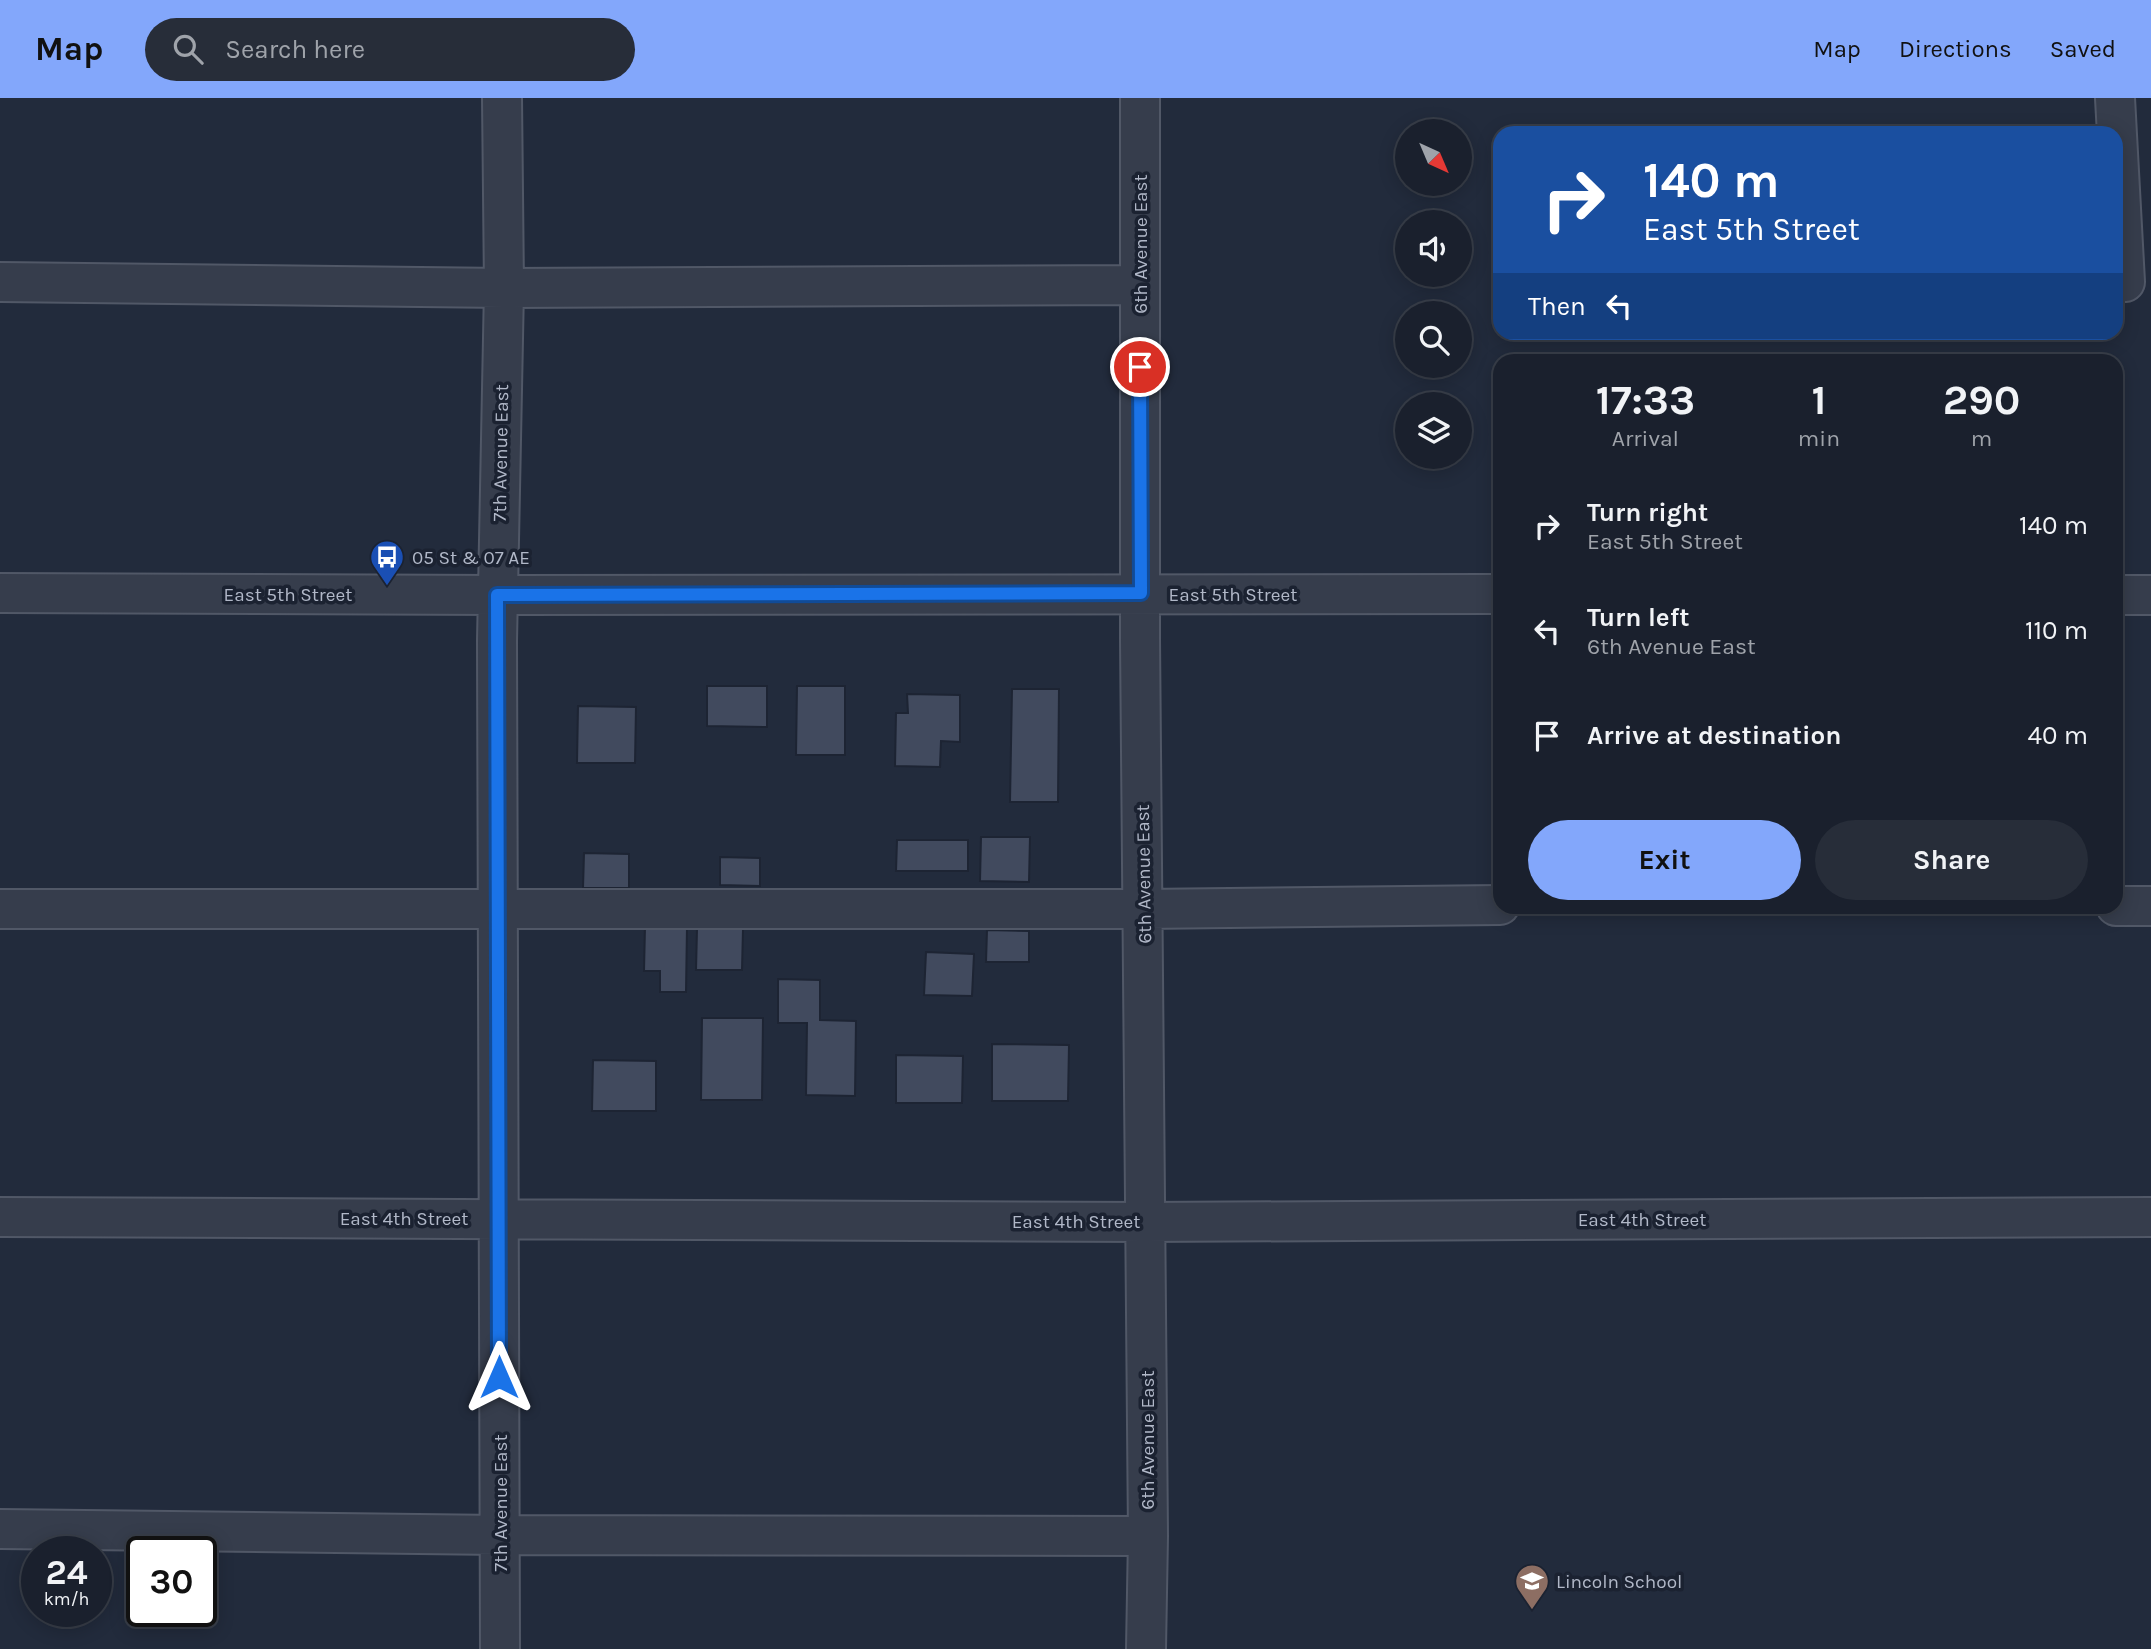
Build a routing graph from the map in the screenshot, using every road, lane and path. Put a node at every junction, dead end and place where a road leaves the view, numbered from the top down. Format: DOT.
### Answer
graph roads {
  1 [pos="502,98"];
  2 [pos="1140,98"];
  3 [pos="2115,98"];
  4 [pos="2117,126"];
  5 [pos="2123,190"];
  6 [pos="0,282"];
  7 [pos="2131,282"];
  8 [pos="1140,285"];
  9 [pos="504,288"];
  10 [pos="0,593"];
  11 [pos="1141,593"];
  12 [pos="1493,594"];
  13 [pos="497,595"];
  14 [pos="2123,595"];
  15 [pos="2151,595"];
  16 [pos="1493,905"];
  17 [pos="2123,906"];
  18 [pos="2151,906"];
  19 [pos="0,909"];
  20 [pos="1144,909"];
  21 [pos="498,910"];
  22 [pos="0,1217"];
  23 [pos="2151,1217"];
  24 [pos="498,1219"];
  25 [pos="1146,1222"];
  26 [pos="0,1529"];
  27 [pos="500,1535"];
  28 [pos="1148,1536"];
  29 [pos="500,1649"];
  30 [pos="1146,1649"];
  1 -- 9 [label="street, 7th Avenue East"];
  2 -- 8 [label="street, 6th Avenue East"];
  3 -- 4 [label="street"];
  5 -- 7 [label="street"];
  6 -- 9 [label="street"];
  8 -- 9 [label="street"];
  8 -- 11 [label="street, 6th Avenue East"];
  9 -- 13 [label="street, 7th Avenue East"];
  10 -- 13 [label="street, East 5th Street"];
  11 -- 12 [label="street, East 5th Street"];
  11 -- 13 [label="street, East 5th Street"];
  11 -- 20 [label="street, 6th Avenue East"];
  13 -- 21 [label="street, 7th Avenue East"];
  14 -- 15 [label="street"];
  16 -- 20 [label="street"];
  17 -- 18 [label="street"];
  19 -- 21 [label="street"];
  20 -- 21 [label="street"];
  20 -- 25 [label="street, 6th Avenue East"];
  21 -- 24 [label="street, 7th Avenue East"];
  22 -- 24 [label="street, East 4th Street"];
  23 -- 25 [label="street, East 4th Street"];
  24 -- 25 [label="street, East 4th Street"];
  24 -- 27 [label="street, 7th Avenue East"];
  25 -- 28 [label="street, 6th Avenue East"];
  26 -- 27 [label="street"];
  27 -- 28 [label="street"];
  27 -- 29 [label="street, 7th Avenue East"];
  28 -- 30 [label="street, 6th Avenue East"];
}
